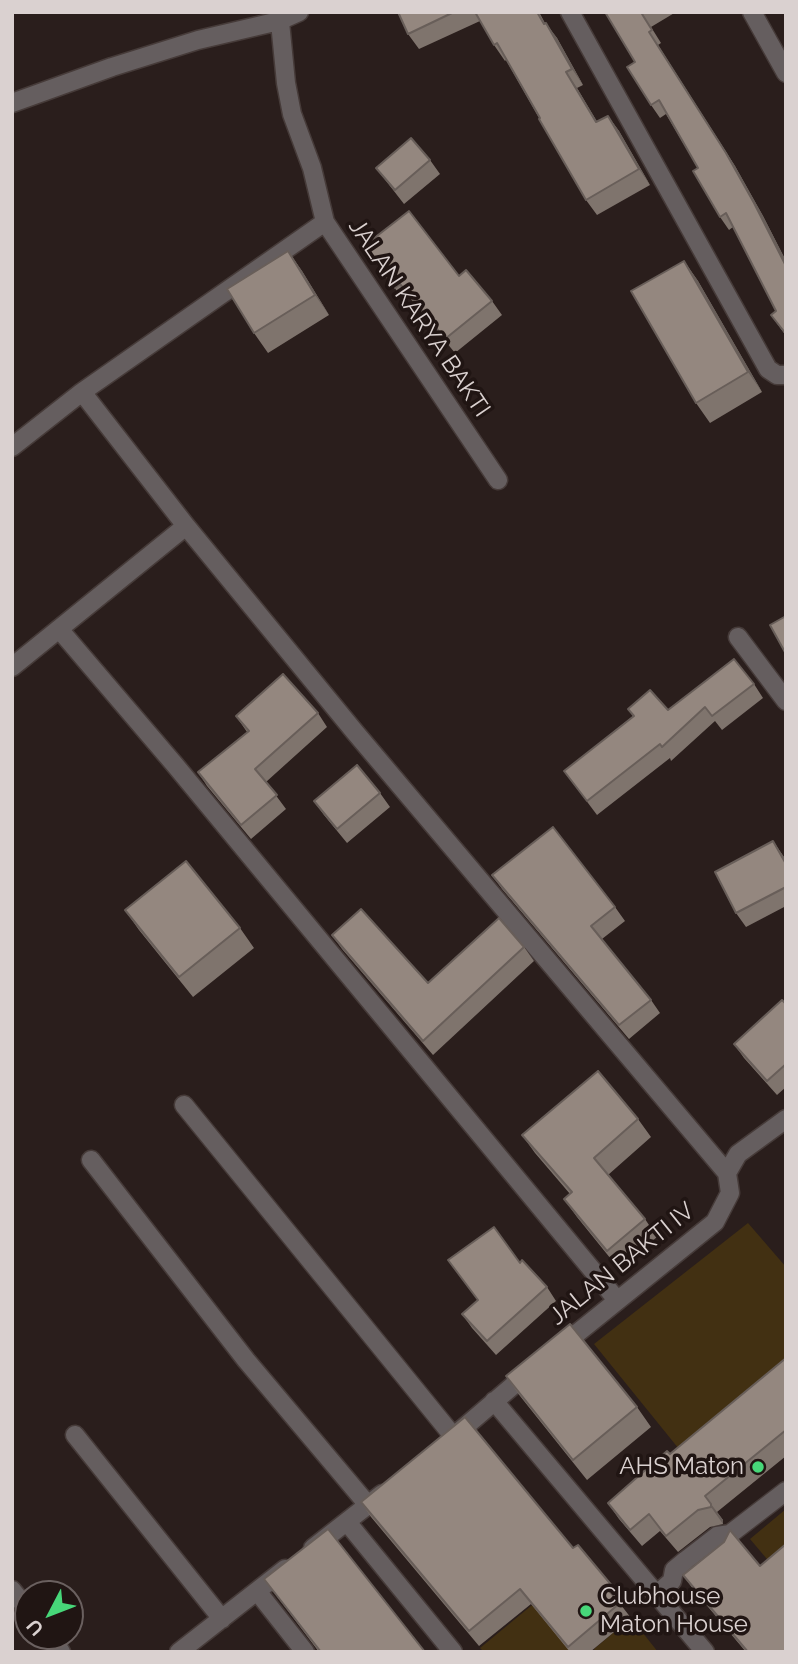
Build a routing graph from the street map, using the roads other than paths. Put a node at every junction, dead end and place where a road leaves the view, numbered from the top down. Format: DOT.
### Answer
graph roads {
  1 [pos="299,12"];
  2 [pos="570,12"];
  3 [pos="752,12"];
  4 [pos="279,17"];
  5 [pos="786,74"];
  6 [pos="12,103"];
  7 [pos="325,222"];
  8 [pos="786,375"];
  9 [pos="82,391"];
  10 [pos="12,447"];
  11 [pos="498,481"];
  12 [pos="186,526"];
  13 [pos="59,629"];
  14 [pos="738,637"];
  15 [pos="12,667"];
  16 [pos="786,701"];
  17 [pos="184,1105"];
  18 [pos="786,1119"];
  19 [pos="91,1160"];
  20 [pos="727,1173"];
  21 [pos="617,1300"];
  22 [pos="494,1401"];
  23 [pos="75,1435"];
  24 [pos="400,1479"];
  25 [pos="786,1491"];
  26 [pos="368,1505"];
  27 [pos="347,1522"];
  28 [pos="257,1591"];
  29 [pos="657,1594"];
  30 [pos="222,1619"];
  31 [pos="179,1652"];
  32 [pos="305,1652"];
  33 [pos="453,1652"];
  34 [pos="705,1652"];
  1 -- 4 [label="street"];
  2 -- 8 [label="street"];
  3 -- 5 [label="street"];
  4 -- 6 [label="street"];
  4 -- 7 [label="street, JALAN KARYA BAKTI"];
  7 -- 9 [label="street"];
  7 -- 11 [label="street, JALAN KARYA BAKTI"];
  9 -- 10 [label="street"];
  9 -- 12 [label="street"];
  12 -- 13 [label="street"];
  12 -- 20 [label="street"];
  13 -- 15 [label="street"];
  13 -- 21 [label="street"];
  14 -- 16 [label="street"];
  17 -- 22 [label="street, JALAN BAKTI IV"];
  18 -- 20 [label="street"];
  19 -- 26 [label="street"];
  20 -- 21 [label="street, JALAN BAKTI IV"];
  21 -- 22 [label="street, JALAN BAKTI IV"];
  22 -- 29 [label="street"];
  23 -- 30 [label="street"];
  24 -- 26 [label="street"];
  25 -- 29 [label="street"];
  26 -- 27 [label="street"];
  27 -- 28 [label="street"];
  27 -- 33 [label="street"];
  28 -- 30 [label="street"];
  28 -- 32 [label="street"];
  29 -- 34 [label="street"];
  30 -- 31 [label="street"];
}
